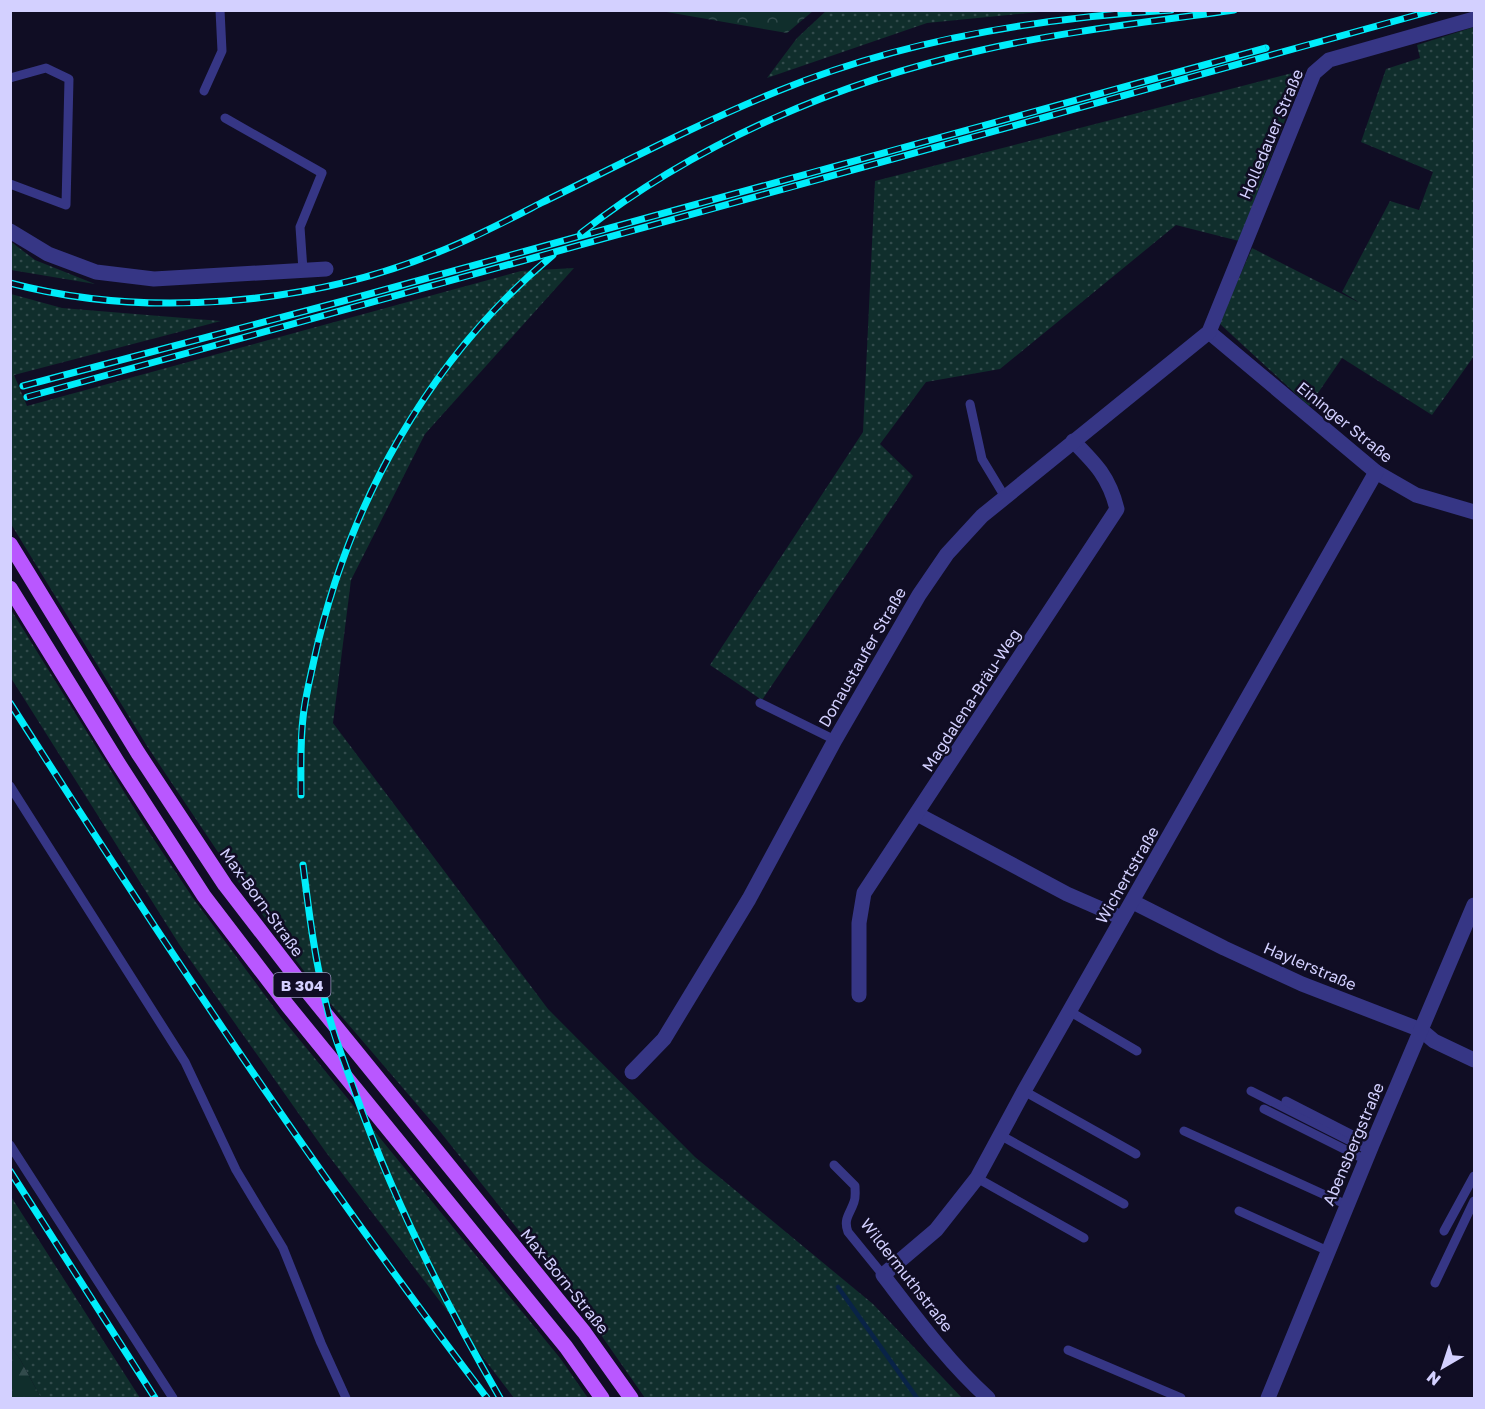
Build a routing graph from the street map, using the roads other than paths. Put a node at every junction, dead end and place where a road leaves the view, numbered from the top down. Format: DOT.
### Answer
graph roads {
  1 [pos="220,10"];
  2 [pos="1474,19"];
  3 [pos="10,78"];
  4 [pos="204,91"];
  5 [pos="225,118"];
  6 [pos="10,184"];
  7 [pos="10,231"];
  8 [pos="326,269"];
  9 [pos="303,270"];
  10 [pos="1209,332"];
  11 [pos="970,404"];
  12 [pos="1073,441"];
  13 [pos="1377,472"];
  14 [pos="1005,497"];
  15 [pos="1474,512"];
  16 [pos="10,544"];
  17 [pos="10,588"];
  18 [pos="760,703"];
  19 [pos="835,740"];
  20 [pos="10,786"];
  21 [pos="917,814"];
  22 [pos="1133,902"];
  23 [pos="1474,905"];
  24 [pos="1122,918"];
  25 [pos="859,995"];
  26 [pos="1069,1011"];
  27 [pos="1421,1030"];
  28 [pos="1137,1051"];
  29 [pos="1474,1059"];
  30 [pos="633,1072"];
  31 [pos="1251,1090"];
  32 [pos="1024,1091"];
  33 [pos="1286,1101"];
  34 [pos="1264,1109"];
  35 [pos="1184,1131"];
  36 [pos="1000,1135"];
  37 [pos="10,1145"];
  38 [pos="1369,1152"];
  39 [pos="1136,1154"];
  40 [pos="834,1165"];
  41 [pos="1474,1176"];
  42 [pos="977,1178"];
  43 [pos="1474,1202"];
  44 [pos="1124,1204"];
  45 [pos="1347,1205"];
  46 [pos="1239,1211"];
  47 [pos="1444,1231"];
  48 [pos="1084,1238"];
  49 [pos="1328,1251"];
  50 [pos="883,1275"];
  51 [pos="1435,1283"];
  52 [pos="1068,1350"];
  53 [pos="173,1398"];
  54 [pos="346,1398"];
  55 [pos="602,1398"];
  56 [pos="631,1398"];
  57 [pos="988,1398"];
  58 [pos="1181,1398"];
  59 [pos="1268,1398"];
  1 -- 4 [label="lane"];
  2 -- 10 [label="street, Holledauer Straße"];
  3 -- 6 [label="lane"];
  5 -- 9 [label="lane"];
  7 -- 9 [label="street"];
  8 -- 9 [label="street"];
  10 -- 12 [label="street, Donaustaufer Straße"];
  10 -- 13 [label="street, Eininger Straße"];
  11 -- 14 [label="lane"];
  12 -- 14 [label="street, Donaustaufer Straße"];
  12 -- 21 [label="street, Magdalena-Bräu-Weg"];
  13 -- 15 [label="street, Eininger Straße"];
  13 -- 22 [label="street, Wichertstraße"];
  14 -- 19 [label="street, Donaustaufer Straße"];
  16 -- 56 [label="main road, Max-Born-Straße / B 304"];
  17 -- 55 [label="main road, B 304"];
  18 -- 19 [label="lane"];
  19 -- 30 [label="street, Donaustaufer Straße"];
  20 -- 54 [label="lane"];
  21 -- 24 [label="street"];
  21 -- 25 [label="street, Magdalena-Bräu-Weg"];
  22 -- 24 [label="street, Wichertstraße"];
  22 -- 27 [label="street, Haylerstraße"];
  23 -- 27 [label="street, Abensbergstraße"];
  24 -- 26 [label="street, Wichertstraße"];
  26 -- 28 [label="lane"];
  26 -- 32 [label="street, Wichertstraße"];
  27 -- 29 [label="street, Haylerstraße"];
  27 -- 38 [label="street, Abensbergstraße"];
  31 -- 38 [label="lane"];
  32 -- 36 [label="street, Wichertstraße"];
  32 -- 39 [label="lane"];
  33 -- 38 [label="lane"];
  34 -- 38 [label="lane"];
  35 -- 45 [label="lane"];
  36 -- 42 [label="street, Wichertstraße"];
  36 -- 44 [label="lane"];
  37 -- 53 [label="lane"];
  38 -- 45 [label="street, Abensbergstraße"];
  40 -- 50 [label="lane, Wildermuthstraße"];
  41 -- 47 [label="lane"];
  42 -- 48 [label="lane"];
  42 -- 50 [label="street, Wichertstraße"];
  43 -- 51 [label="lane"];
  45 -- 49 [label="street, Abensbergstraße"];
  46 -- 49 [label="lane"];
  49 -- 59 [label="street, Abensbergstraße"];
  50 -- 57 [label="street, Wildermuthstraße"];
  52 -- 58 [label="lane"];
}
